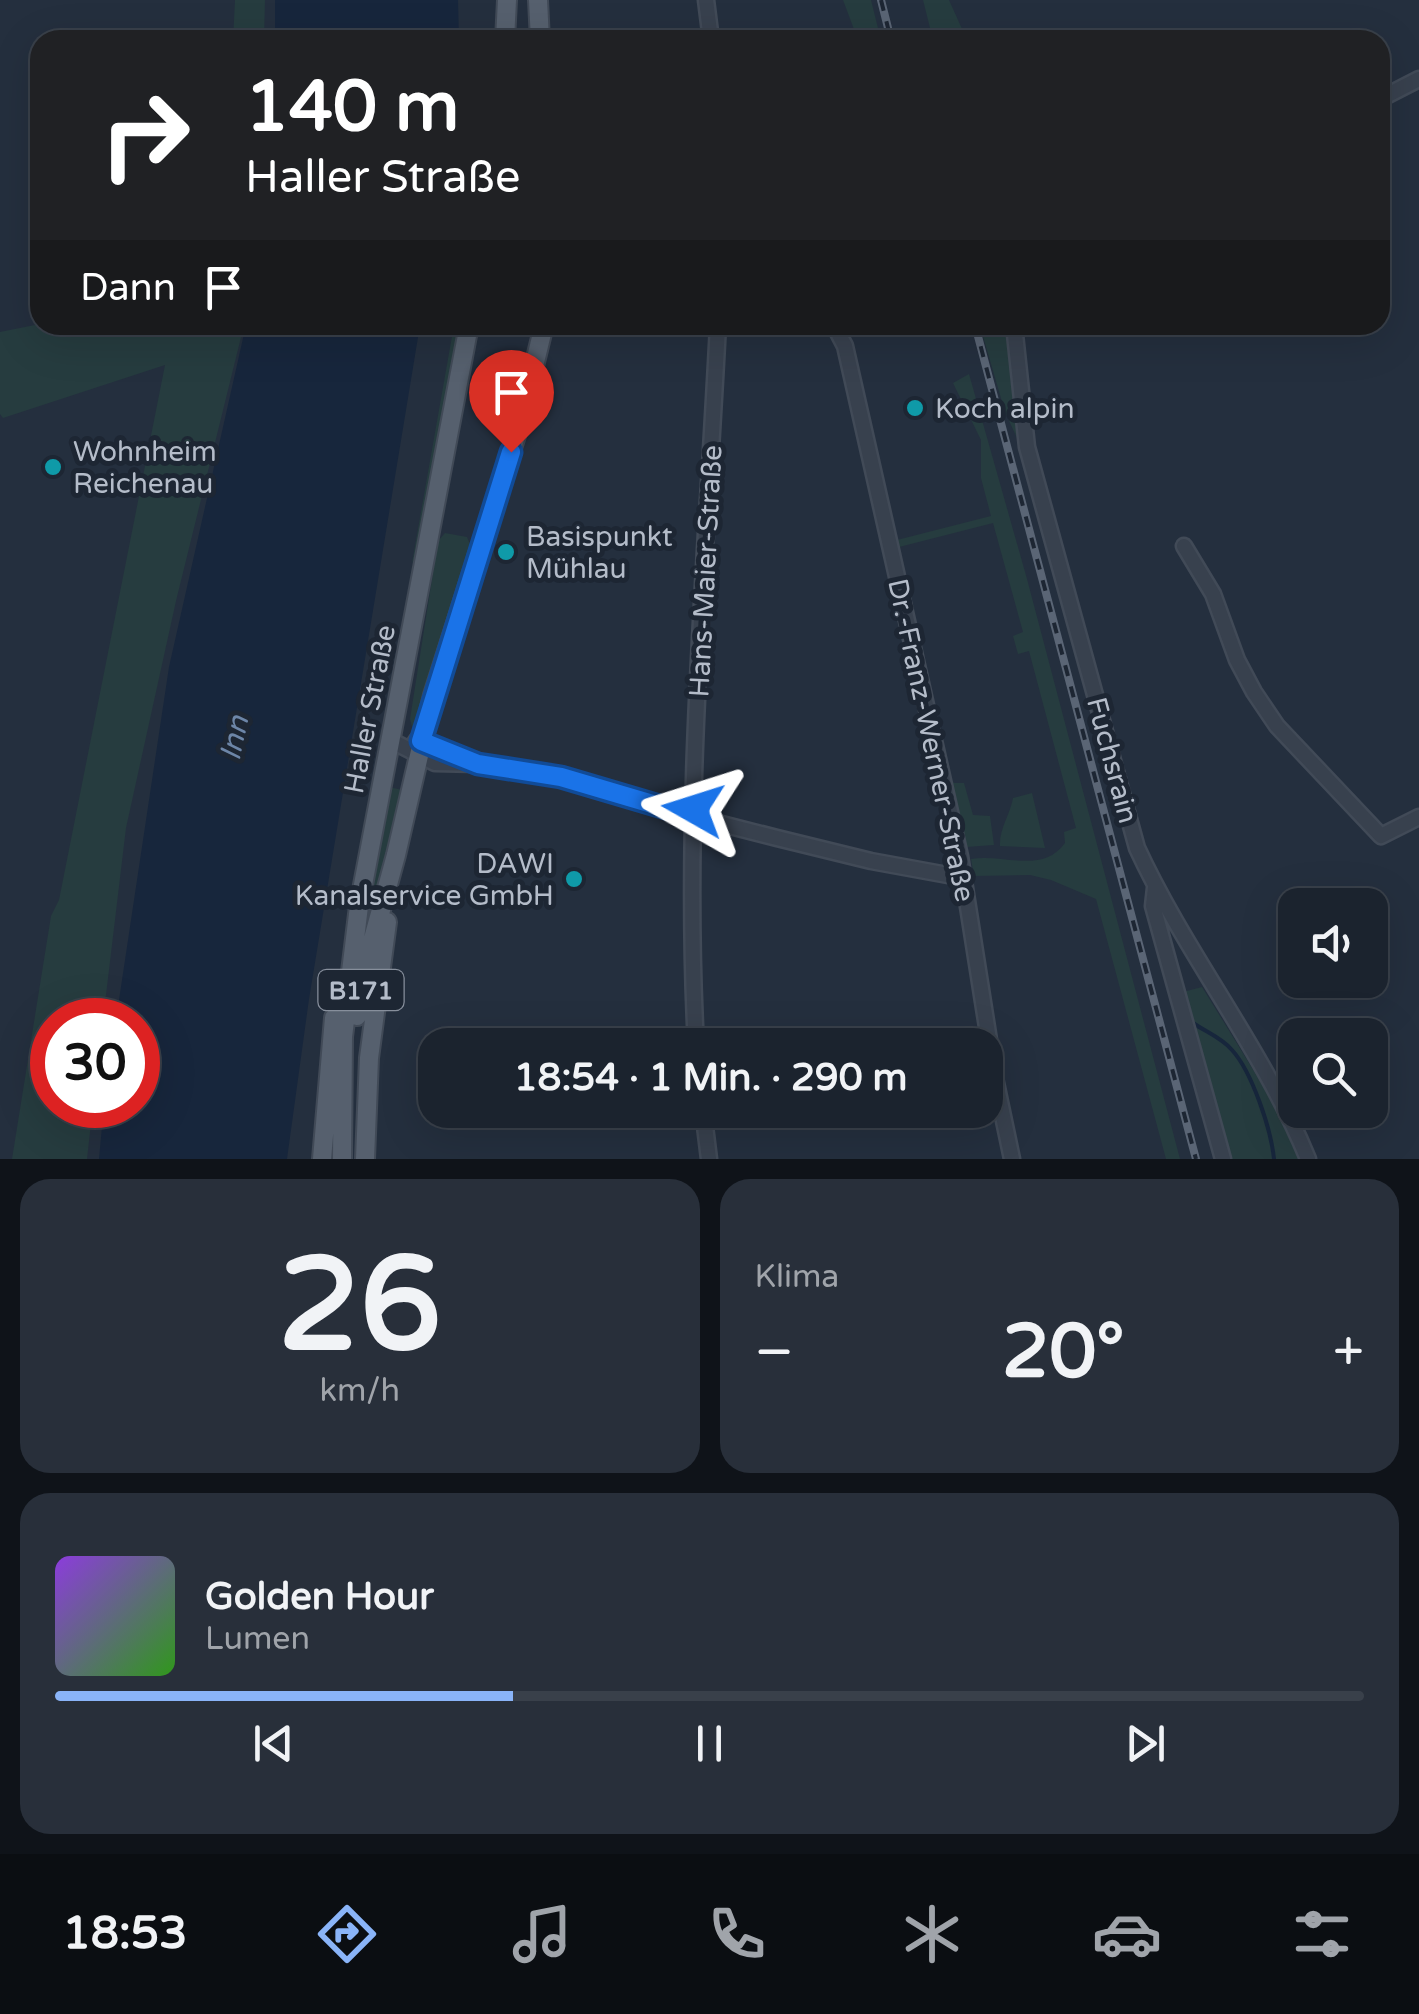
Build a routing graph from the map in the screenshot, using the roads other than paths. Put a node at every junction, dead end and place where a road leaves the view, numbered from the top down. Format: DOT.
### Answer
graph roads {
  1 [pos="506,0"];
  2 [pos="538,0"];
  3 [pos="706,0"];
  4 [pos="505,30"];
  5 [pos="540,30"];
  6 [pos="710,30"];
  7 [pos="1419,79"];
  8 [pos="1390,94"];
  9 [pos="467,335"];
  10 [pos="542,335"];
  11 [pos="717,335"];
  12 [pos="839,335"];
  13 [pos="1015,335"];
  14 [pos="447,525"];
  15 [pos="430,535"];
  16 [pos="1184,546"];
  17 [pos="390,740"];
  18 [pos="419,748"];
  19 [pos="693,816"];
  20 [pos="1419,817"];
  21 [pos="391,877"];
  22 [pos="964,878"];
  23 [pos="1156,887"];
  24 [pos="358,906"];
  25 [pos="695,1028"];
  26 [pos="343,1106"];
  27 [pos="705,1128"];
  28 [pos="322,1159"];
  29 [pos="342,1159"];
  30 [pos="365,1159"];
  31 [pos="709,1159"];
  32 [pos="1012,1159"];
  33 [pos="1224,1159"];
  34 [pos="1308,1159"];
  1 -- 4 [label="main road"];
  2 -- 5 [label="main road"];
  3 -- 6 [label="street"];
  7 -- 8 [label="street"];
  9 -- 15 [label="main road, Haller Straße / B171"];
  10 -- 18 [label="main road, Haller Straße / B171"];
  11 -- 19 [label="street, Hans-Maier-Straße"];
  12 -- 22 [label="street, Dr.-Franz-Werner-Straße"];
  13 -- 23 [label="street, Fuchsrain"];
  14 -- 15 [label="main road"];
  15 -- 17 [label="main road, Haller Straße / B171"];
  16 -- 20 [label="street"];
  17 -- 18 [label="street"];
  17 -- 24 [label="main road, Haller Straße / B171"];
  18 -- 19 [label="street"];
  18 -- 21 [label="main road, Haller Straße / B171"];
  19 -- 22 [label="street"];
  19 -- 25 [label="street, Hans-Maier-Straße"];
  21 -- 26 [label="main road, Haller Straße / B171"];
  21 -- 30 [label="main road, Haller Straße / B171"];
  22 -- 32 [label="street, Dr.-Franz-Werner-Straße"];
  23 -- 33 [label="street"];
  23 -- 34 [label="street, Fuchsrain"];
  24 -- 26 [label="main road, Haller Straße / B171"];
  24 -- 28 [label="main road"];
  26 -- 29 [label="main road, Haller Straße / B171"];
  27 -- 31 [label="street"];
}
